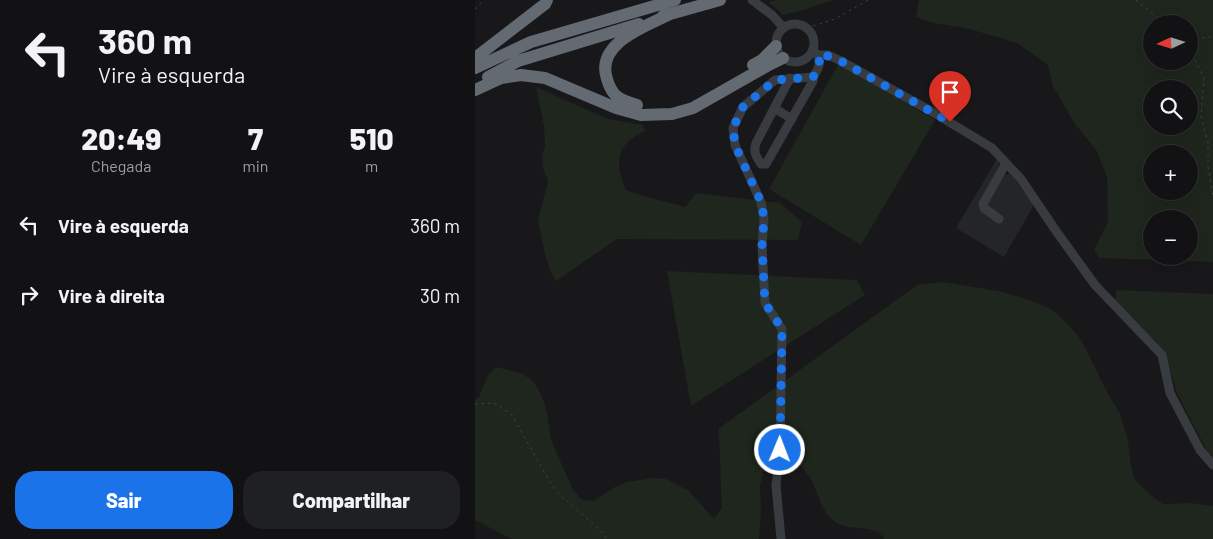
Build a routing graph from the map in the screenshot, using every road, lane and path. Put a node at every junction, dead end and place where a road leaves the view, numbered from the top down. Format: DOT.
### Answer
graph roads {
  1 [pos="484,0"];
  2 [pos="547,0"];
  3 [pos="675,0"];
  4 [pos="721,0"];
  5 [pos="752,0"];
  6 [pos="868,0"];
  7 [pos="1136,0"];
  8 [pos="475,9"];
  9 [pos="670,14"];
  10 [pos="1154,15"];
  11 [pos="784,28"];
  12 [pos="807,28"];
  13 [pos="1213,34"];
  14 [pos="1198,38"];
  15 [pos="776,46"];
  16 [pos="816,53"];
  17 [pos="475,58"];
  18 [pos="783,58"];
  19 [pos="1198,66"];
  20 [pos="475,68"];
  21 [pos="813,77"];
  22 [pos="790,78"];
  23 [pos="475,84"];
  24 [pos="475,90"];
  25 [pos="774,108"];
  26 [pos="791,119"];
  27 [pos="1006,163"];
  28 [pos="1213,196"];
  29 [pos="999,218"];
  30 [pos="475,404"];
  31 [pos="1213,465"];
  32 [pos="607,539"];
  33 [pos="781,539"];
  1 -- 8 [label="path"];
  2 -- 17 [label="highway"];
  3 -- 20 [label="highway"];
  4 -- 9 [label="highway"];
  5 -- 11 [label="street"];
  6 -- 12 [label="path"];
  7 -- 10 [label="path"];
  9 -- 15 [label="highway"];
  9 -- 23 [label="highway"];
  11 -- 12 [label="street"];
  11 -- 15 [label="street"];
  12 -- 16 [label="street"];
  13 -- 14 [label="path"];
  15 -- 18 [label="street"];
  16 -- 18 [label="street"];
  16 -- 21 [label="street"];
  16 -- 27 [label="street"];
  18 -- 24 [label="highway"];
  19 -- 28 [label="path"];
  21 -- 22 [label="street"];
  21 -- 26 [label="street"];
  22 -- 25 [label="street"];
  22 -- 33 [label="street"];
  25 -- 26 [label="street"];
  25 -- 26 [label="street"];
  27 -- 29 [label="street"];
  27 -- 31 [label="street"];
  30 -- 32 [label="path"];
}
